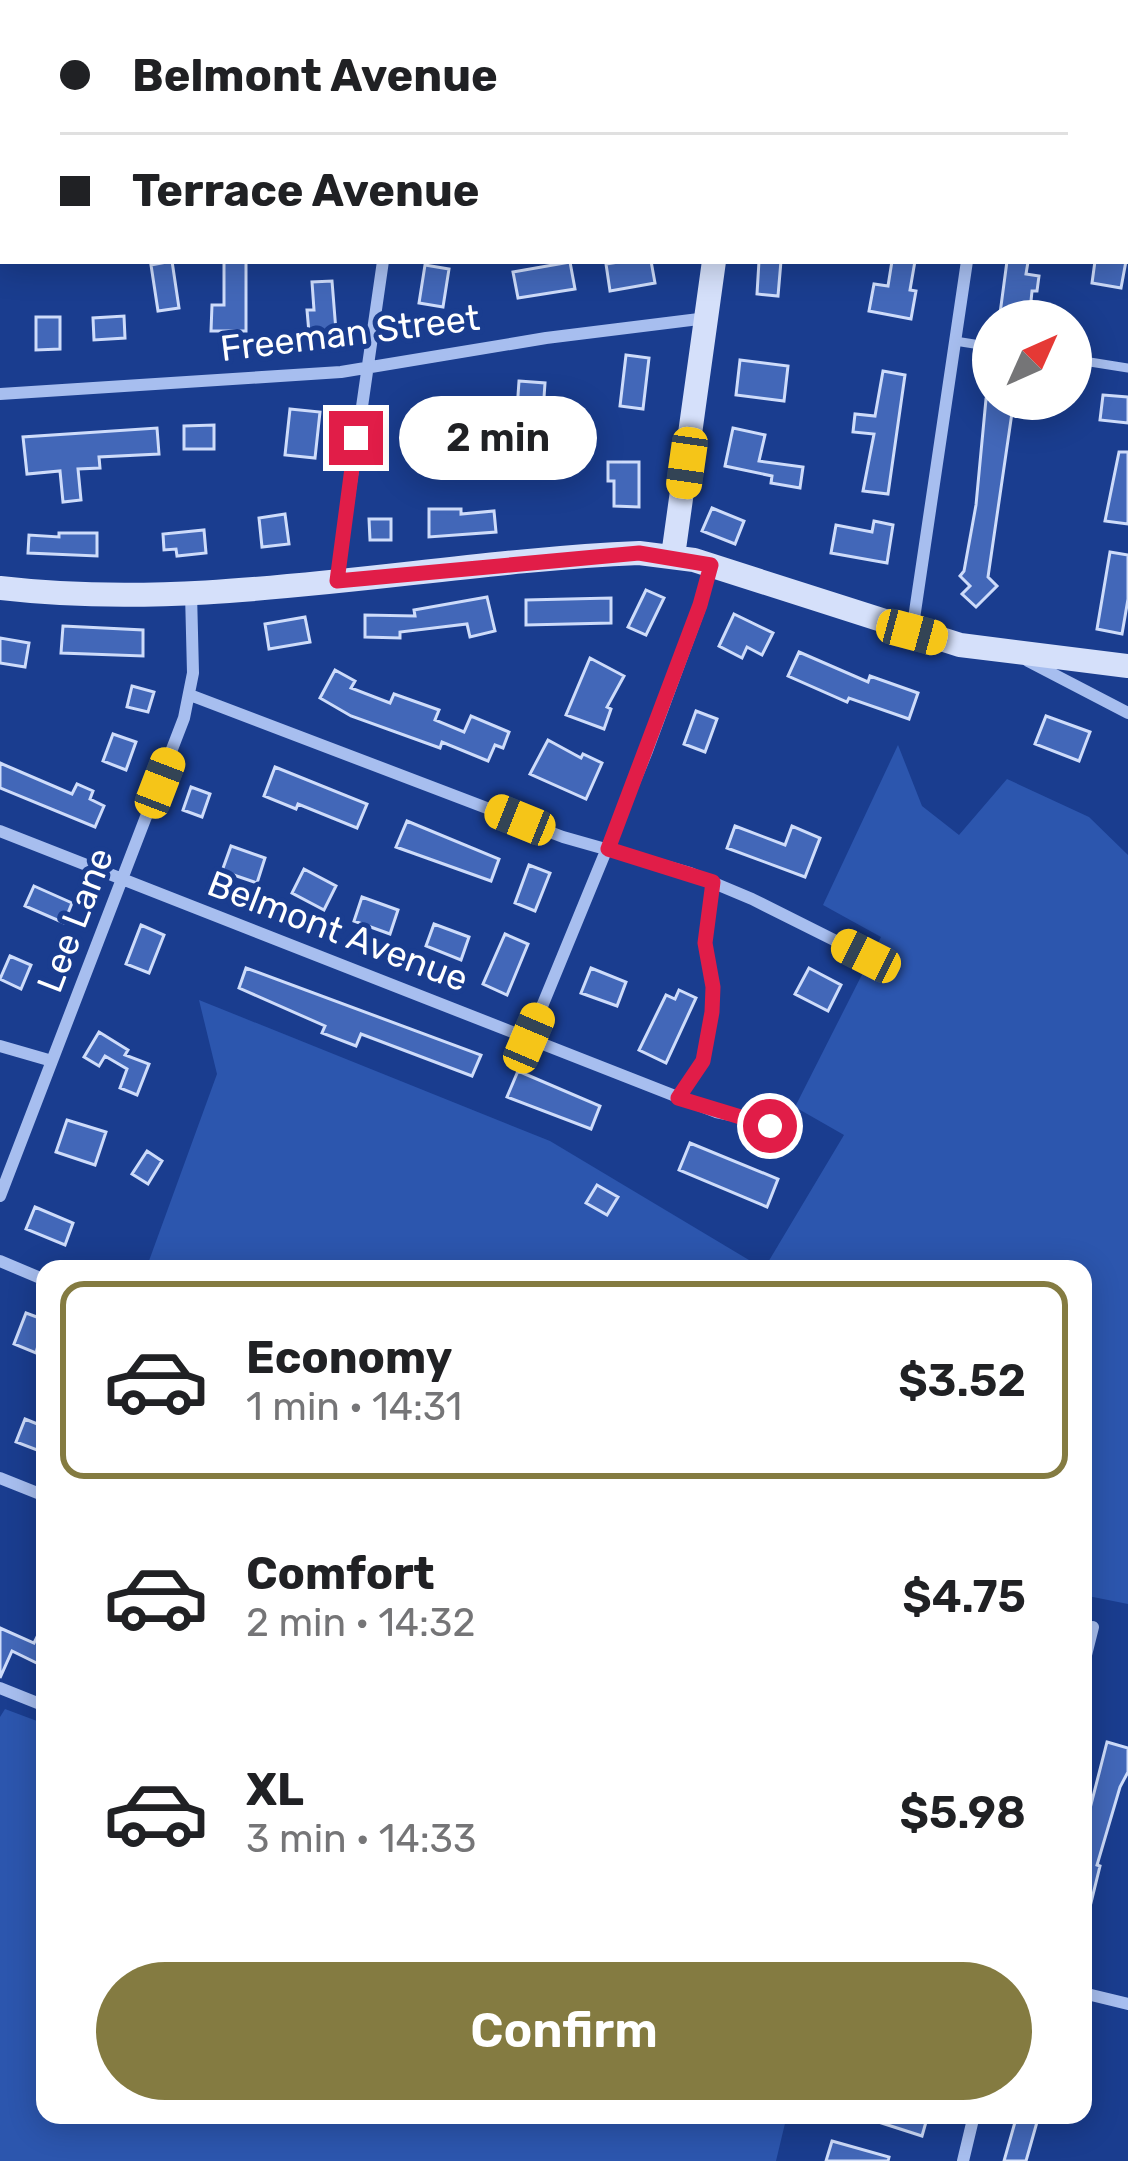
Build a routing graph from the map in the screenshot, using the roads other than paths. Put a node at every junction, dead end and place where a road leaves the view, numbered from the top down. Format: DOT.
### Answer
graph roads {
  1 [pos="383,264"];
  2 [pos="714,264"];
  3 [pos="967,264"];
  4 [pos="706,318"];
  5 [pos="956,341"];
  6 [pos="972,344"];
  7 [pos="1092,362"];
  8 [pos="367,368"];
  9 [pos="1128,368"];
  10 [pos="0,394"];
  11 [pos="673,556"];
  12 [pos="711,565"];
  13 [pos="337,581"];
  14 [pos="0,588"];
  15 [pos="191,591"];
  16 [pos="912,632"];
  17 [pos="1016,655"];
  18 [pos="1128,666"];
  19 [pos="190,695"];
  20 [pos="1128,713"];
  21 [pos="0,832"];
  22 [pos="608,849"];
  23 [pos="123,878"];
  24 [pos="713,882"];
  25 [pos="866,956"];
  26 [pos="529,1038"];
  27 [pos="0,1046"];
  28 [pos="52,1061"];
  29 [pos="678,1098"];
  30 [pos="791,1127"];
  31 [pos="0,1196"];
  32 [pos="0,1261"];
  33 [pos="36,1276"];
  34 [pos="0,1478"];
  35 [pos="36,1492"];
  36 [pos="1093,1627"];
  37 [pos="1092,1631"];
  38 [pos="0,1688"];
  39 [pos="36,1702"];
  40 [pos="1092,1995"];
  41 [pos="1128,2004"];
  42 [pos="972,2124"];
  43 [pos="963,2161"];
  1 -- 8 [label="street"];
  2 -- 4 [label="street"];
  3 -- 5 [label="street"];
  4 -- 8 [label="street, Freeman Street"];
  4 -- 11 [label="street"];
  5 -- 6 [label="lane"];
  5 -- 16 [label="street"];
  7 -- 9 [label="lane"];
  8 -- 10 [label="street, Freeman Street"];
  8 -- 13 [label="street"];
  11 -- 12 [label="street"];
  11 -- 13 [label="street"];
  12 -- 16 [label="street"];
  12 -- 22 [label="street"];
  13 -- 15 [label="street"];
  14 -- 15 [label="street"];
  15 -- 19 [label="street, Lee Lane"];
  16 -- 17 [label="street"];
  17 -- 18 [label="street"];
  17 -- 20 [label="street"];
  19 -- 22 [label="street"];
  19 -- 23 [label="street, Lee Lane"];
  21 -- 23 [label="street, Belmont Avenue"];
  22 -- 24 [label="street"];
  22 -- 26 [label="street"];
  23 -- 26 [label="street, Belmont Avenue"];
  23 -- 28 [label="street, Lee Lane"];
  24 -- 25 [label="street"];
  24 -- 29 [label="lane"];
  26 -- 29 [label="street, Belmont Avenue"];
  27 -- 28 [label="street"];
  28 -- 31 [label="street, Lee Lane"];
  29 -- 30 [label="street, Belmont Avenue"];
  32 -- 33 [label="street"];
  34 -- 35 [label="street"];
  36 -- 37 [label="street"];
  38 -- 39 [label="street"];
  40 -- 41 [label="street"];
  42 -- 43 [label="street"];
}
